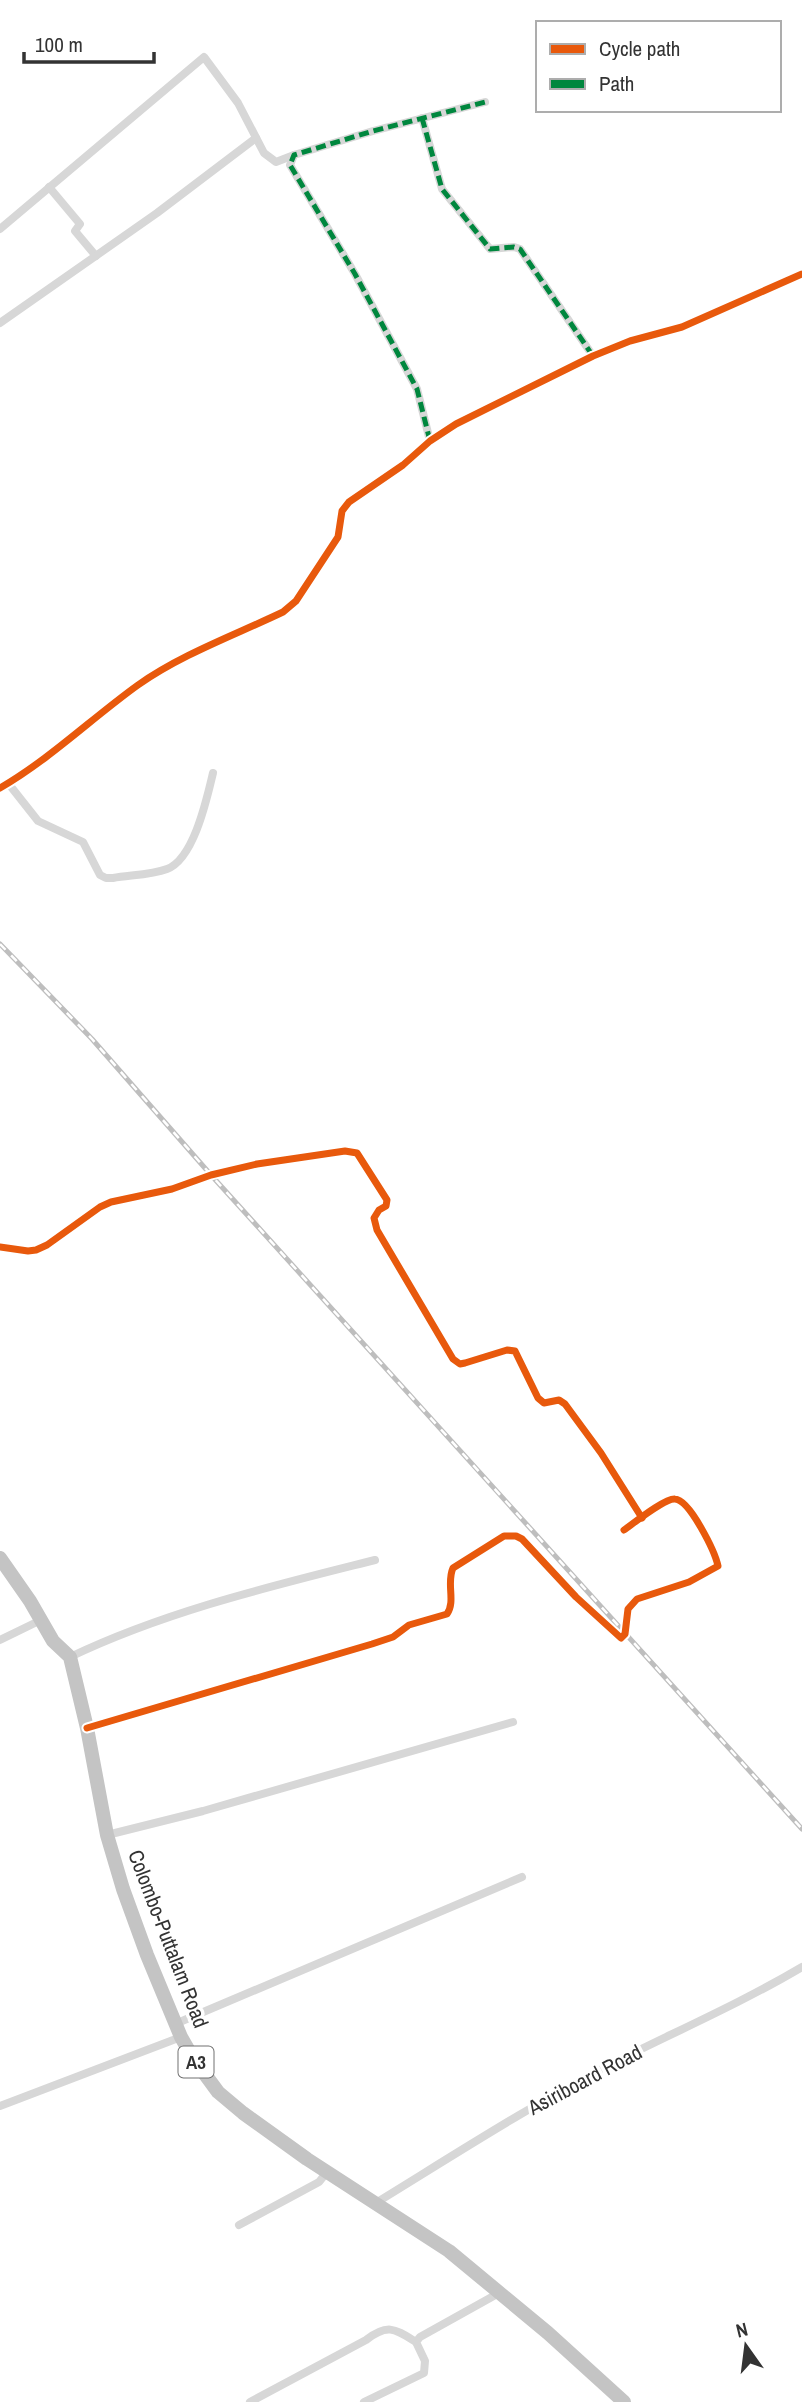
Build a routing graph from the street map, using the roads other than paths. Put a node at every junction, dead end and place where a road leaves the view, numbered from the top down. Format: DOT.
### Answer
graph roads {
  1 [pos="485,102"];
  2 [pos="422,118"];
  3 [pos="256,138"];
  4 [pos="294,155"];
  5 [pos="49,187"];
  6 [pos="0,229"];
  7 [pos="96,256"];
  8 [pos="802,274"];
  9 [pos="0,323"];
  10 [pos="593,356"];
  11 [pos="430,441"];
  12 [pos="213,773"];
  13 [pos="4,785"];
  14 [pos="0,1247"];
  15 [pos="642,1518"];
  16 [pos="624,1530"];
  17 [pos="0,1558"];
  18 [pos="375,1560"];
  19 [pos="41,1620"];
  20 [pos="0,1640"];
  21 [pos="70,1657"];
  22 [pos="513,1722"];
  23 [pos="87,1727"];
  24 [pos="107,1835"];
  25 [pos="522,1877"];
  26 [pos="802,1967"];
  27 [pos="178,2030"];
  28 [pos="0,2106"];
  29 [pos="327,2172"];
  30 [pos="374,2204"];
  31 [pos="239,2225"];
  32 [pos="499,2292"];
  33 [pos="416,2342"];
  34 [pos="621,2401"];
  35 [pos="250,2402"];
  36 [pos="364,2402"];
  1 -- 2 [label="street"];
  2 -- 4 [label="street"];
  2 -- 10 [label="street"];
  3 -- 4 [label="street"];
  3 -- 5 [label="street"];
  3 -- 7 [label="street"];
  4 -- 11 [label="street"];
  5 -- 6 [label="street"];
  5 -- 7 [label="street"];
  7 -- 9 [label="street"];
  8 -- 10 [label="street"];
  10 -- 11 [label="street"];
  11 -- 13 [label="street"];
  12 -- 13 [label="street"];
  14 -- 15 [label="street"];
  15 -- 16 [label="street"];
  15 -- 23 [label="street"];
  17 -- 19 [label="highway, Colombo-Puttalam Road / A3"];
  18 -- 21 [label="street"];
  19 -- 20 [label="street"];
  19 -- 21 [label="highway, Colombo-Puttalam Road / A3"];
  21 -- 23 [label="highway, Colombo-Puttalam Road / A3"];
  22 -- 24 [label="street"];
  23 -- 24 [label="highway, Colombo-Puttalam Road / A3"];
  24 -- 27 [label="highway, Colombo-Puttalam Road / A3"];
  25 -- 27 [label="street"];
  26 -- 30 [label="street, Asiriboard Road"];
  27 -- 28 [label="street"];
  27 -- 29 [label="highway, Colombo-Puttalam Road / A3"];
  29 -- 30 [label="highway, Colombo-Puttalam Road / A3"];
  29 -- 31 [label="street"];
  30 -- 32 [label="highway, Colombo-Puttalam Road / A3"];
  32 -- 33 [label="street"];
  32 -- 34 [label="highway, Colombo-Puttalam Road / A3"];
  33 -- 35 [label="street"];
  33 -- 36 [label="street"];
}
